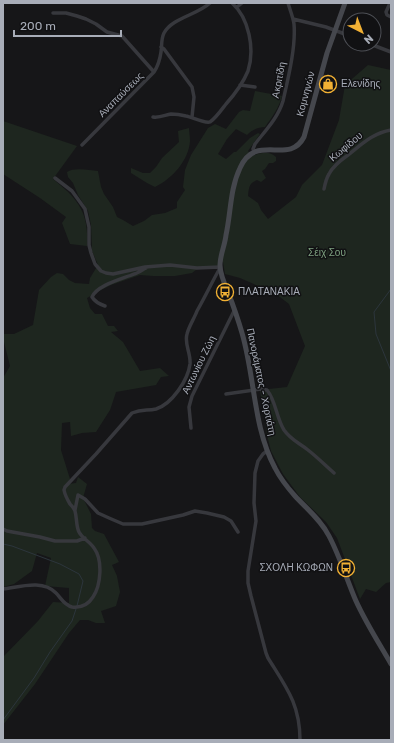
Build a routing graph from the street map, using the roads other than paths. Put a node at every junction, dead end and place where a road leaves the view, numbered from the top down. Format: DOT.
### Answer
graph roads {
  1 [pos="210,3"];
  2 [pos="232,3"];
  3 [pos="242,3"];
  4 [pos="288,3"];
  5 [pos="345,3"];
  6 [pos="390,3"];
  7 [pos="237,7"];
  8 [pos="53,13"];
  9 [pos="391,17"];
  10 [pos="293,20"];
  11 [pos="334,30"];
  12 [pos="342,33"];
  13 [pos="161,47"];
  14 [pos="154,72"];
  15 [pos="240,85"];
  16 [pos="255,87"];
  17 [pos="153,116"];
  18 [pos="192,118"];
  19 [pos="391,130"];
  20 [pos="82,145"];
  21 [pos="254,152"];
  22 [pos="55,178"];
  23 [pos="324,189"];
  24 [pos="148,267"];
  25 [pos="220,267"];
  26 [pos="105,306"];
  27 [pos="234,311"];
  28 [pos="254,390"];
  29 [pos="226,394"];
  30 [pos="191,428"];
  31 [pos="267,451"];
  32 [pos="334,473"];
  33 [pos="75,510"];
  34 [pos="3,529"];
  35 [pos="238,532"];
  36 [pos="85,538"];
  37 [pos="3,589"];
  38 [pos="391,664"];
  39 [pos="300,740"];
  1 -- 13 [label="street, Αναπαύσεως"];
  2 -- 7 [label="street"];
  3 -- 7 [label="street"];
  4 -- 10 [label="street, Ακριτίδη"];
  5 -- 11 [label="main road, Κομνηνών"];
  6 -- 9 [label="street"];
  7 -- 15 [label="street"];
  8 -- 14 [label="street"];
  10 -- 11 [label="street"];
  10 -- 21 [label="street, Ακριτίδη"];
  11 -- 12 [label="street"];
  11 -- 21 [label="main road, Κομνηνών"];
  13 -- 14 [label="street, Αναπαύσεως"];
  13 -- 18 [label="street"];
  14 -- 20 [label="street, Αναπαύσεως"];
  15 -- 16 [label="street"];
  15 -- 18 [label="street"];
  17 -- 18 [label="street"];
  19 -- 23 [label="street, Κωφίδου"];
  21 -- 25 [label="main road, Πανοράματος - Χορτιάτη"];
  22 -- 24 [label="street"];
  24 -- 25 [label="street"];
  24 -- 26 [label="street"];
  25 -- 27 [label="main road, Πανοράματος - Χορτιάτη"];
  25 -- 33 [label="street"];
  27 -- 28 [label="main road, Πανοράματος - Χορτιάτη"];
  27 -- 30 [label="street, Αντωνίου Ζώη"];
  28 -- 29 [label="street"];
  28 -- 31 [label="main road, Πανοράματος - Χορτιάτη"];
  28 -- 32 [label="street"];
  31 -- 38 [label="main road, Πανοράματος - Χορτιάτη"];
  31 -- 39 [label="street"];
  33 -- 35 [label="street"];
  33 -- 36 [label="street"];
  34 -- 36 [label="street"];
  36 -- 37 [label="street"];
}
